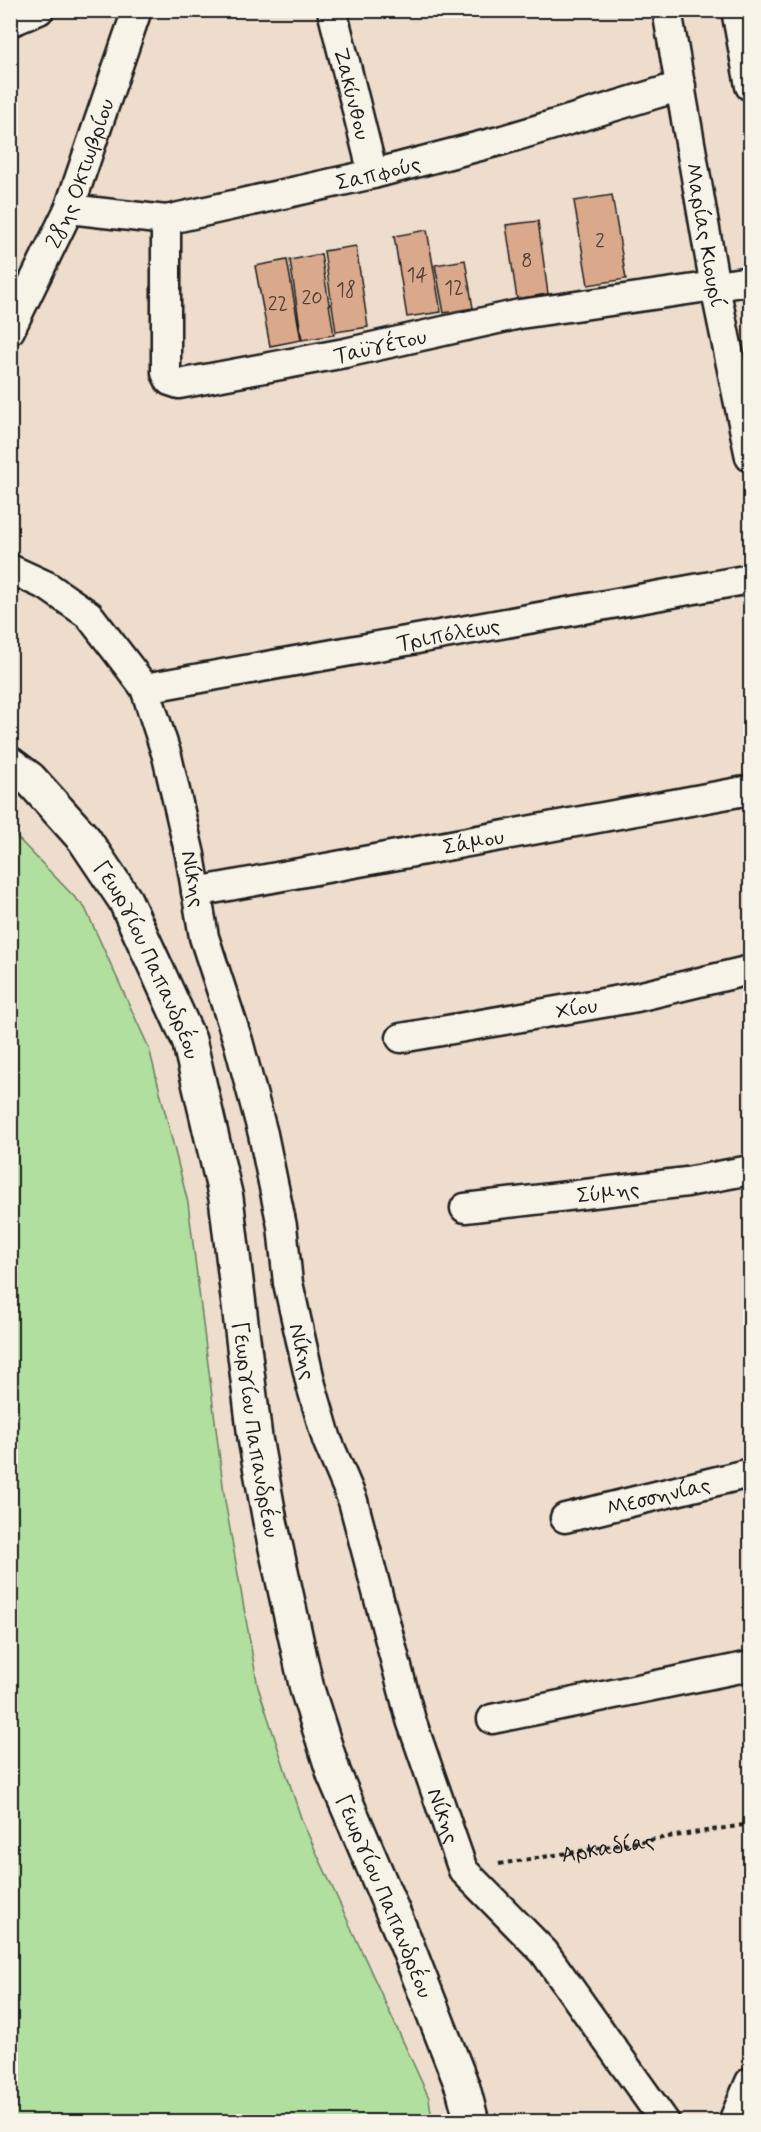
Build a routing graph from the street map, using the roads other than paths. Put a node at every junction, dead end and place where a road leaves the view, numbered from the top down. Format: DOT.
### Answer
graph roads {
  1 [pos="39,10"];
  2 [pos="136,10"];
  3 [pos="332,10"];
  4 [pos="667,10"];
  5 [pos="736,10"];
  6 [pos="11,23"];
  7 [pos="681,86"];
  8 [pos="750,86"];
  9 [pos="373,174"];
  10 [pos="69,209"];
  11 [pos="166,220"];
  12 [pos="750,282"];
  13 [pos="715,288"];
  14 [pos="10,330"];
  15 [pos="750,456"];
  16 [pos="10,569"];
  17 [pos="750,579"];
  18 [pos="145,688"];
  19 [pos="10,764"];
  20 [pos="750,790"];
  21 [pos="196,892"];
  22 [pos="750,970"];
  23 [pos="401,1038"];
  24 [pos="750,1170"];
  25 [pos="465,1209"];
  26 [pos="750,1473"];
  27 [pos="565,1518"];
  28 [pos="750,1666"];
  29 [pos="492,1719"];
  30 [pos="750,2082"];
  31 [pos="472,2121"];
  32 [pos="665,2121"];
  33 [pos="733,2121"];
  1 -- 6 [label="street"];
  2 -- 10 [label="street, 28ης Οκτωβρίου"];
  3 -- 9 [label="street, Ζακύνθου"];
  4 -- 7 [label="street, Μαρίας Κιουρί"];
  5 -- 8 [label="street"];
  7 -- 9 [label="street, Σαπφούς"];
  7 -- 13 [label="street, Μαρίας Κιουρί"];
  9 -- 11 [label="street, Σαπφούς"];
  10 -- 11 [label="street, Σαπφούς"];
  10 -- 14 [label="street, 28ης Οκτωβρίου"];
  11 -- 13 [label="street, Ταϋγέτου"];
  12 -- 13 [label="street, Ταϋγέτου"];
  13 -- 15 [label="street, Μαρίας Κιουρί"];
  16 -- 18 [label="street, Νίκης"];
  17 -- 18 [label="street, Τριπόλεως"];
  18 -- 21 [label="street, Νίκης"];
  19 -- 31 [label="street, Γεωργίου Παπανδρέου"];
  20 -- 21 [label="street, Σάμου"];
  21 -- 32 [label="street, Νίκης"];
  22 -- 23 [label="street, Χίου"];
  24 -- 25 [label="street, Σύμης"];
  26 -- 27 [label="street, Μεσσηνίας"];
  28 -- 29 [label="street"];
  30 -- 33 [label="street"];
}
